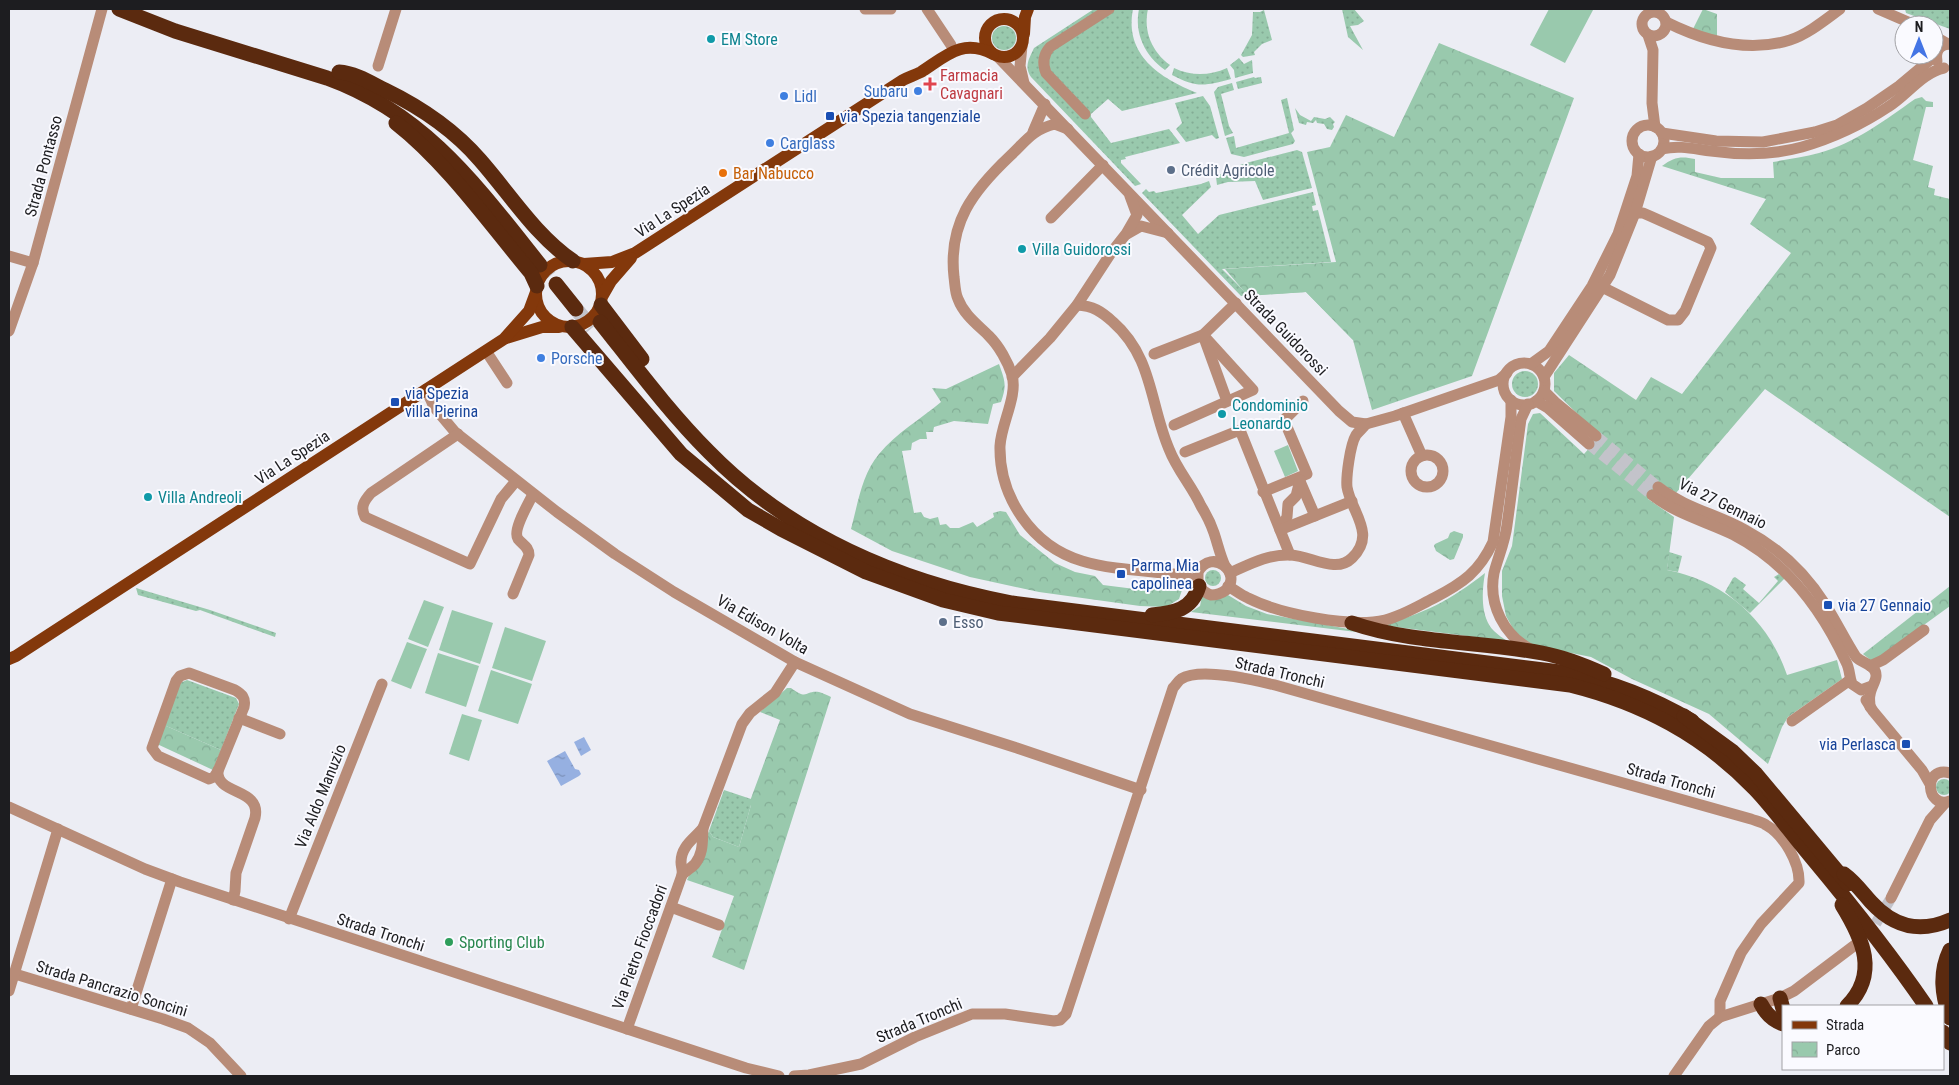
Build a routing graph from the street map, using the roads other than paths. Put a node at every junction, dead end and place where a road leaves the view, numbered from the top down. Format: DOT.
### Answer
graph roads {
  1 [pos="102,9"];
  2 [pos="119,9"];
  3 [pos="143,9"];
  4 [pos="396,9"];
  5 [pos="865,9"];
  6 [pos="891,9"];
  7 [pos="927,9"];
  8 [pos="1019,9"];
  9 [pos="1028,9"];
  10 [pos="1109,9"];
  11 [pos="1840,9"];
  12 [pos="1878,9"];
  13 [pos="1894,16"];
  14 [pos="996,21"];
  15 [pos="1666,22"];
  16 [pos="1653,36"];
  17 [pos="1023,40"];
  18 [pos="951,45"];
  19 [pos="995,55"];
  20 [pos="1924,65"];
  21 [pos="378,66"];
  22 [pos="1947,68"];
  23 [pos="337,76"];
  24 [pos="903,80"];
  25 [pos="1024,83"];
  26 [pos="1045,104"];
  27 [pos="1085,114"];
  28 [pos="1068,129"];
  29 [pos="1654,129"];
  30 [pos="1033,132"];
  31 [pos="1662,149"];
  32 [pos="1639,154"];
  33 [pos="1652,156"];
  34 [pos="1104,165"];
  35 [pos="1129,192"];
  36 [pos="1635,213"];
  37 [pos="1051,218"];
  38 [pos="1126,234"];
  39 [pos="1169,234"];
  40 [pos="634,254"];
  41 [pos="9,256"];
  42 [pos="544,262"];
  43 [pos="578,262"];
  44 [pos="33,263"];
  45 [pos="560,281"];
  46 [pos="1602,287"];
  47 [pos="537,290"];
  48 [pos="1086,291"];
  49 [pos="602,300"];
  50 [pos="1236,304"];
  51 [pos="1076,305"];
  52 [pos="580,306"];
  53 [pos="1093,306"];
  54 [pos="567,327"];
  55 [pos="9,331"];
  56 [pos="1202,335"];
  57 [pos="504,339"];
  58 [pos="486,350"];
  59 [pos="1154,354"];
  60 [pos="1030,357"];
  61 [pos="1004,358"];
  62 [pos="1530,364"];
  63 [pos="1507,373"];
  64 [pos="1012,377"];
  65 [pos="1544,377"];
  66 [pos="507,383"];
  67 [pos="1481,386"];
  68 [pos="426,389"];
  69 [pos="1544,390"];
  70 [pos="1508,395"];
  71 [pos="1227,401"];
  72 [pos="1532,403"];
  73 [pos="1299,405"];
  74 [pos="1403,413"];
  75 [pos="1366,424"];
  76 [pos="1174,425"];
  77 [pos="458,434"];
  78 [pos="1185,452"];
  79 [pos="1422,456"];
  80 [pos="1299,479"];
  81 [pos="516,481"];
  82 [pos="1264,492"];
  83 [pos="533,494"];
  84 [pos="1352,501"];
  85 [pos="781,512"];
  86 [pos="1315,516"];
  87 [pos="1281,530"];
  88 [pos="1214,533"];
  89 [pos="802,539"];
  90 [pos="1290,555"];
  91 [pos="1203,567"];
  92 [pos="1228,570"];
  93 [pos="1183,575"];
  94 [pos="1198,585"];
  95 [pos="1228,586"];
  96 [pos="513,594"];
  97 [pos="1062,610"];
  98 [pos="1352,623"];
  99 [pos="1924,630"];
  100 [pos="1541,652"];
  101 [pos="12,658"];
  102 [pos="795,662"];
  103 [pos="1870,667"];
  104 [pos="9,670"];
  105 [pos="1850,677"];
  106 [pos="382,684"];
  107 [pos="1867,688"];
  108 [pos="239,718"];
  109 [pos="1692,721"];
  110 [pos="1792,722"];
  111 [pos="280,734"];
  112 [pos="218,770"];
  113 [pos="1922,770"];
  114 [pos="1946,772"];
  115 [pos="206,778"];
  116 [pos="230,788"];
  117 [pos="1141,790"];
  118 [pos="1931,790"];
  119 [pos="1948,802"];
  120 [pos="9,807"];
  121 [pos="1930,820"];
  122 [pos="703,828"];
  123 [pos="58,829"];
  124 [pos="1813,860"];
  125 [pos="1831,863"];
  126 [pos="682,875"];
  127 [pos="172,879"];
  128 [pos="1891,898"];
  129 [pos="232,900"];
  130 [pos="671,907"];
  131 [pos="289,919"];
  132 [pos="1950,920"];
  133 [pos="719,925"];
  134 [pos="1856,945"];
  135 [pos="1950,950"];
  136 [pos="15,974"];
  137 [pos="9,991"];
  138 [pos="1781,1003"];
  139 [pos="1761,1004"];
  140 [pos="1848,1005"];
  141 [pos="1925,1005"];
  142 [pos="1937,1005"];
  143 [pos="131,1009"];
  144 [pos="1720,1017"];
  145 [pos="1950,1018"];
  146 [pos="1782,1024"];
  147 [pos="626,1029"];
  148 [pos="242,1076"];
  149 [pos="779,1076"];
  150 [pos="794,1076"];
  151 [pos="1674,1076"];
  1 -- 44 [label="street, Strada Pontasso"];
  2 -- 23 [label="highway"];
  3 -- 23 [label="highway"];
  4 -- 21 [label="street"];
  5 -- 6 [label="street"];
  7 -- 18 [label="street"];
  8 -- 14 [label="main road, Via La Spezia"];
  9 -- 17 [label="main road"];
  10 -- 27 [label="street"];
  11 -- 15 [label="street"];
  12 -- 13 [label="street"];
  14 -- 17 [label="main road"];
  14 -- 18 [label="main road, Via La Spezia"];
  14 -- 19 [label="main road"];
  15 -- 16 [label="street"];
  15 -- 16 [label="street"];
  16 -- 29 [label="street"];
  17 -- 19 [label="main road"];
  17 -- 25 [label="street"];
  18 -- 24 [label="main road, Via La Spezia"];
  19 -- 24 [label="main road, Via La Spezia"];
  19 -- 25 [label="street, Strada Guidorossi"];
  20 -- 29 [label="street"];
  22 -- 31 [label="street"];
  23 -- 42 [label="highway"];
  23 -- 43 [label="highway"];
  23 -- 47 [label="highway"];
  24 -- 40 [label="main road, Via La Spezia"];
  25 -- 26 [label="street, Strada Guidorossi"];
  26 -- 28 [label="street, Strada Guidorossi"];
  26 -- 30 [label="street"];
  28 -- 30 [label="street"];
  28 -- 34 [label="street, Strada Guidorossi"];
  29 -- 31 [label="street"];
  29 -- 32 [label="street"];
  30 -- 61 [label="street"];
  31 -- 33 [label="street"];
  32 -- 33 [label="street"];
  32 -- 62 [label="street"];
  33 -- 36 [label="street"];
  34 -- 35 [label="street, Strada Guidorossi"];
  34 -- 37 [label="street"];
  35 -- 38 [label="street"];
  35 -- 39 [label="street, Strada Guidorossi"];
  36 -- 46 [label="street"];
  36 -- 46 [label="street"];
  38 -- 39 [label="street"];
  38 -- 48 [label="street"];
  39 -- 50 [label="street, Strada Guidorossi"];
  40 -- 43 [label="main road, Via La Spezia"];
  40 -- 49 [label="main road, Via La Spezia"];
  41 -- 44 [label="street"];
  43 -- 47 [label="main road, Via La Spezia"];
  43 -- 49 [label="main road"];
  44 -- 55 [label="street, Strada Pontasso"];
  45 -- 52 [label="highway"];
  46 -- 65 [label="street"];
  47 -- 54 [label="main road"];
  47 -- 57 [label="main road, Via La Spezia"];
  48 -- 51 [label="street"];
  48 -- 53 [label="street"];
  49 -- 54 [label="main road, Via La Spezia"];
  49 -- 85 [label="highway"];
  50 -- 56 [label="street"];
  50 -- 75 [label="street, Strada Guidorossi"];
  51 -- 53 [label="street"];
  51 -- 60 [label="street"];
  53 -- 88 [label="street"];
  54 -- 57 [label="main road, Via La Spezia"];
  54 -- 89 [label="highway"];
  56 -- 59 [label="street"];
  56 -- 71 [label="street"];
  56 -- 71 [label="street"];
  57 -- 58 [label="main road, Via La Spezia"];
  58 -- 66 [label="street"];
  58 -- 68 [label="main road, Via La Spezia"];
  60 -- 61 [label="street"];
  60 -- 64 [label="street"];
  61 -- 64 [label="street"];
  62 -- 63 [label="street"];
  62 -- 65 [label="street"];
  63 -- 67 [label="street"];
  63 -- 70 [label="street"];
  64 -- 93 [label="street"];
  65 -- 69 [label="street"];
  67 -- 70 [label="street"];
  67 -- 74 [label="street"];
  68 -- 77 [label="street, Via Edison Volta"];
  68 -- 101 [label="main road, Via La Spezia"];
  69 -- 72 [label="street"];
  69 -- 72 [label="street"];
  70 -- 72 [label="street"];
  70 -- 98 [label="street"];
  71 -- 76 [label="street"];
  72 -- 100 [label="street"];
  73 -- 80 [label="street"];
  74 -- 75 [label="street"];
  74 -- 79 [label="street"];
  75 -- 84 [label="street"];
  77 -- 81 [label="street, Via Edison Volta"];
  77 -- 81 [label="street"];
  78 -- 82 [label="street"];
  80 -- 82 [label="street"];
  80 -- 86 [label="street"];
  80 -- 87 [label="street"];
  81 -- 83 [label="street, Via Edison Volta"];
  82 -- 87 [label="street"];
  83 -- 96 [label="street"];
  83 -- 102 [label="street, Via Edison Volta"];
  84 -- 86 [label="street"];
  84 -- 90 [label="street"];
  85 -- 89 [label="highway"];
  85 -- 97 [label="highway"];
  86 -- 87 [label="street"];
  87 -- 90 [label="street"];
  88 -- 91 [label="street"];
  88 -- 92 [label="street"];
  89 -- 124 [label="highway"];
  90 -- 92 [label="street"];
  91 -- 92 [label="street"];
  91 -- 93 [label="street"];
  91 -- 94 [label="street"];
  92 -- 95 [label="street"];
  93 -- 94 [label="street"];
  94 -- 95 [label="street"];
  94 -- 97 [label="highway"];
  95 -- 98 [label="street"];
  97 -- 109 [label="highway"];
  98 -- 100 [label="highway"];
  99 -- 103 [label="street"];
  100 -- 109 [label="highway"];
  101 -- 104 [label="main road, Via La Spezia"];
  102 -- 117 [label="street, Via Edison Volta"];
  102 -- 122 [label="street, Via Pietro Fioccadori"];
  103 -- 105 [label="street"];
  103 -- 105 [label="street, Via 27 Gennaio"];
  103 -- 107 [label="street"];
  105 -- 107 [label="street"];
  105 -- 110 [label="street"];
  106 -- 131 [label="street, Via Aldo Manuzio"];
  107 -- 113 [label="street"];
  108 -- 111 [label="street"];
  108 -- 112 [label="street"];
  108 -- 115 [label="street"];
  109 -- 125 [label="highway"];
  112 -- 115 [label="street"];
  112 -- 116 [label="street"];
  113 -- 114 [label="street"];
  113 -- 118 [label="street"];
  114 -- 118 [label="street"];
  115 -- 116 [label="street"];
  116 -- 129 [label="street"];
  117 -- 144 [label="street, Strada Tronchi"];
  117 -- 150 [label="street, Strada Tronchi"];
  118 -- 119 [label="street"];
  118 -- 121 [label="street"];
  119 -- 121 [label="street"];
  120 -- 123 [label="street, Strada Tronchi"];
  121 -- 128 [label="street"];
  122 -- 126 [label="street, Via Pietro Fioccadori"];
  122 -- 126 [label="street, Via Pietro Fioccadori"];
  123 -- 127 [label="street, Strada Tronchi"];
  123 -- 136 [label="street"];
  124 -- 140 [label="highway"];
  124 -- 141 [label="highway"];
  125 -- 132 [label="highway"];
  125 -- 142 [label="highway"];
  126 -- 130 [label="street, Via Pietro Fioccadori"];
  127 -- 129 [label="street, Strada Tronchi"];
  127 -- 143 [label="street"];
  129 -- 131 [label="street, Strada Tronchi"];
  130 -- 133 [label="street"];
  130 -- 147 [label="street, Via Pietro Fioccadori"];
  131 -- 147 [label="street, Strada Tronchi"];
  134 -- 138 [label="street"];
  135 -- 145 [label="highway"];
  136 -- 137 [label="street"];
  136 -- 143 [label="street, Strada Pancrazio Soncini"];
  138 -- 139 [label="street"];
  139 -- 144 [label="street"];
  139 -- 146 [label="highway"];
  143 -- 148 [label="street, Strada Pancrazio Soncini"];
  144 -- 151 [label="street"];
  147 -- 149 [label="street, Strada Tronchi"];
}
